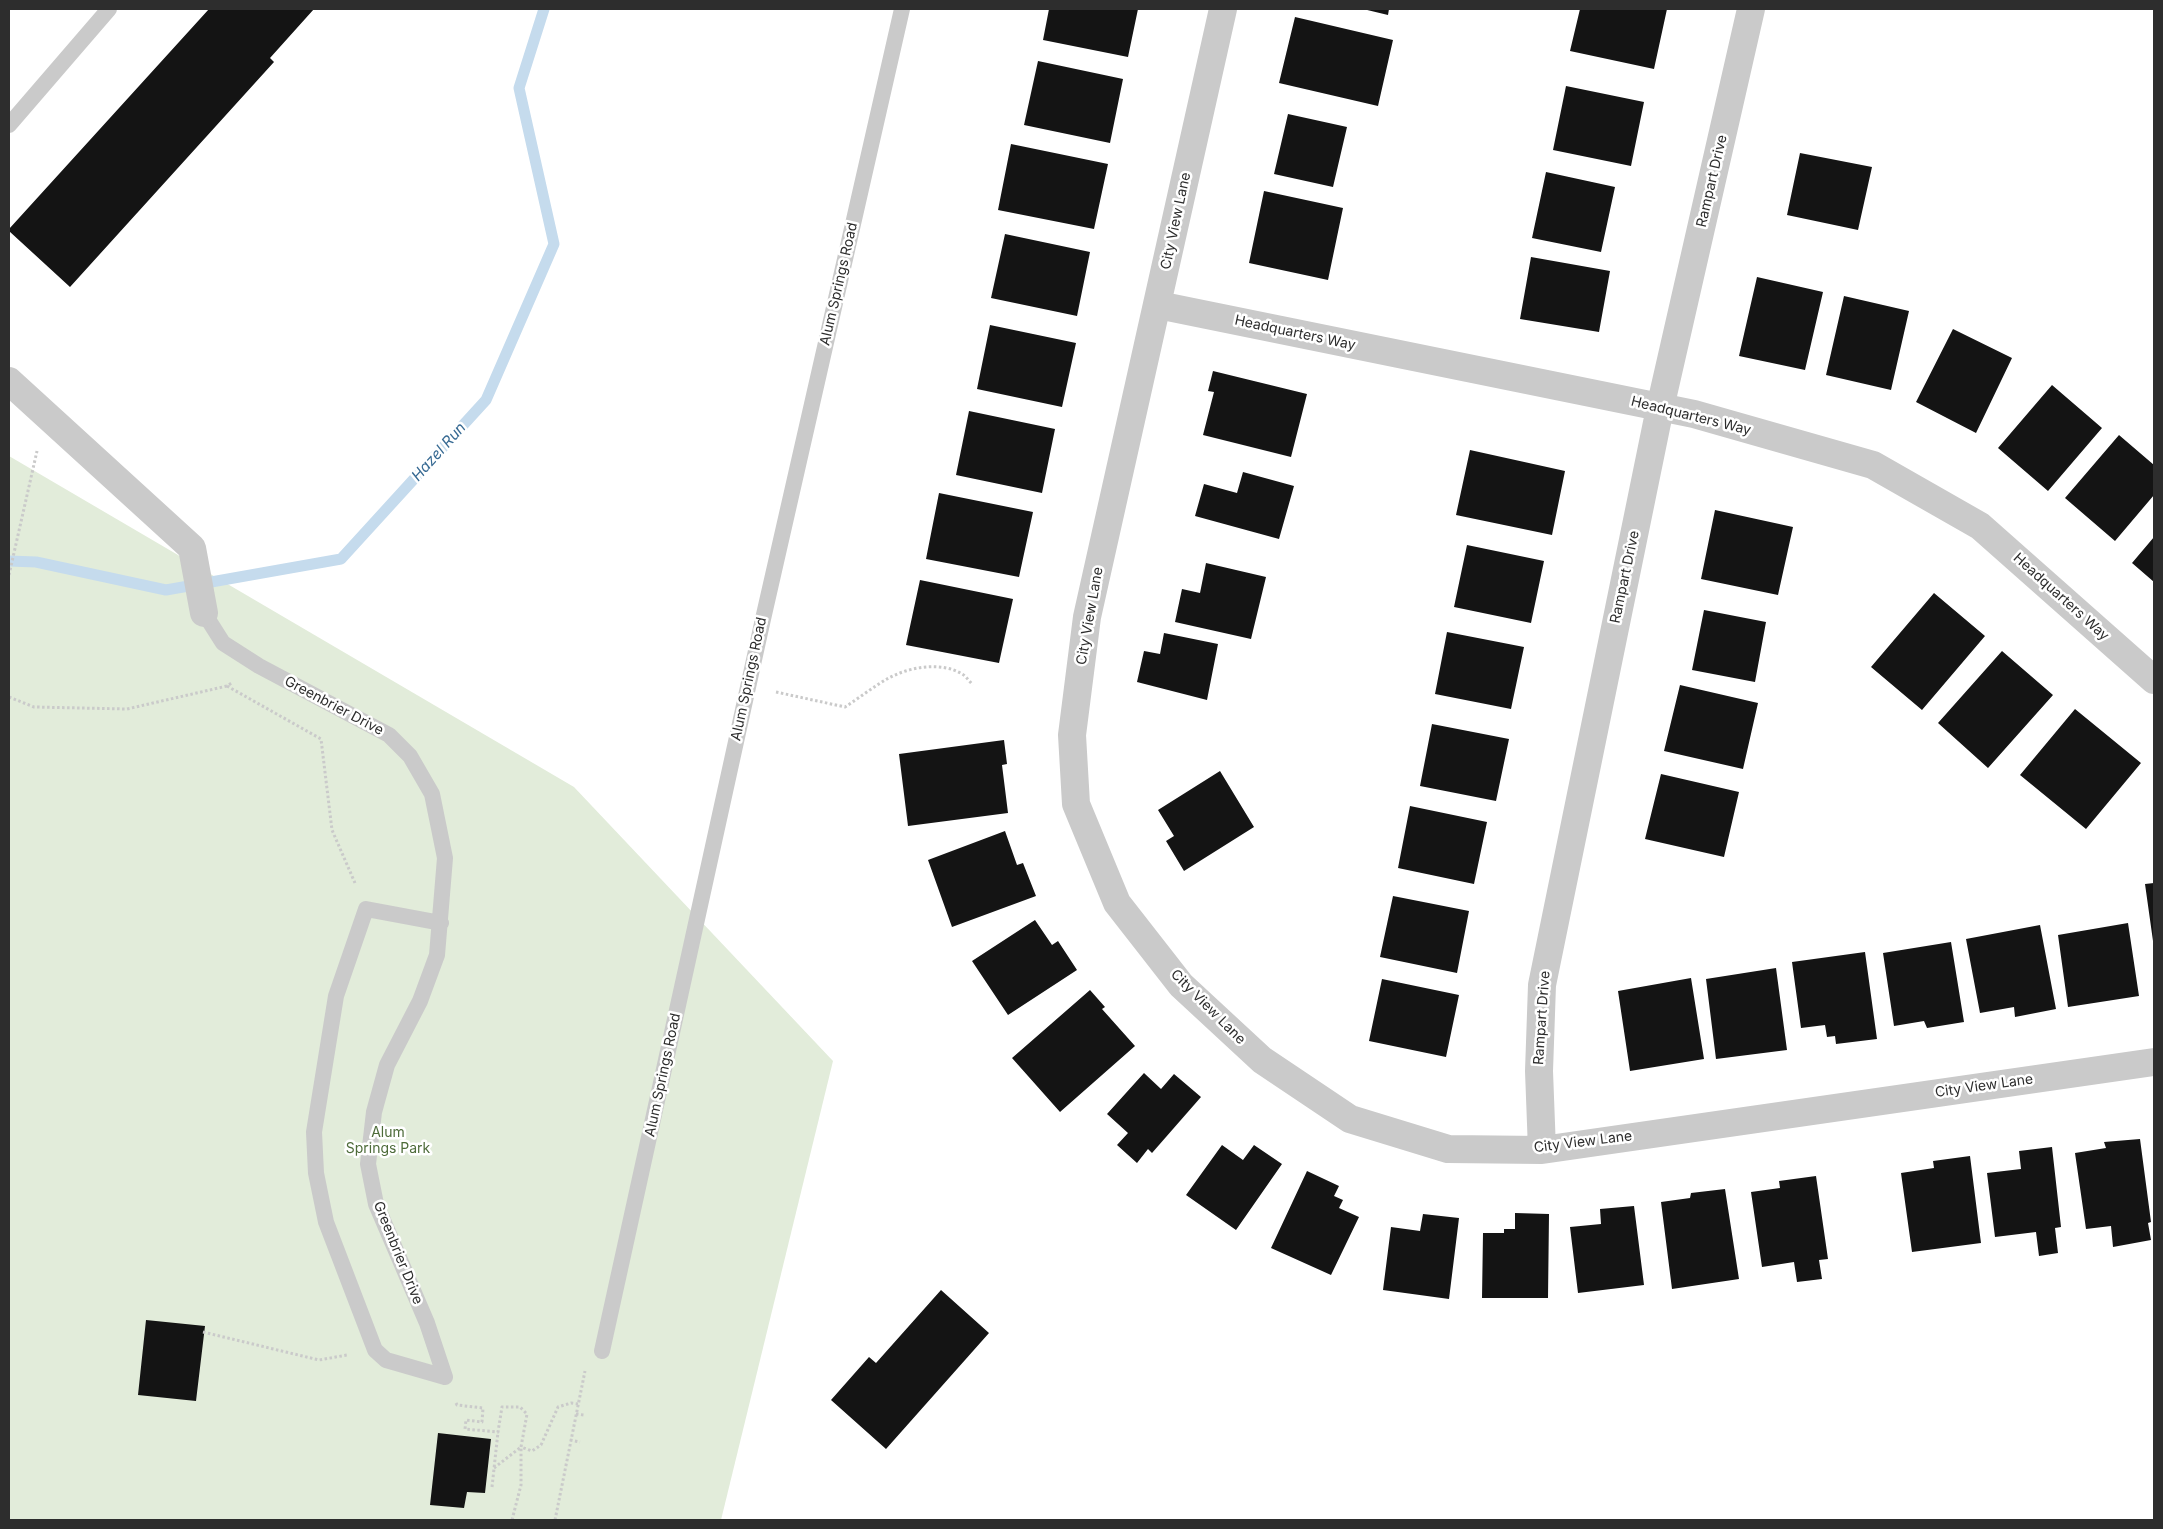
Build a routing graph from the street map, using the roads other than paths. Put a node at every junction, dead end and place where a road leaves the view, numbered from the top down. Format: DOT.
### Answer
graph roads {
  1 [pos="109,9"];
  2 [pos="902,9"];
  3 [pos="1222,9"];
  4 [pos="1751,9"];
  5 [pos="9,125"];
  6 [pos="1158,305"];
  7 [pos="9,381"];
  8 [pos="1660,408"];
  9 [pos="204,613"];
  10 [pos="2154,680"];
  11 [pos="441,923"];
  12 [pos="2154,1062"];
  13 [pos="1542,1150"];
  14 [pos="602,1351"];
  1 -- 5 [label="lane"];
  2 -- 14 [label="lane, Alum Springs Road"];
  3 -- 6 [label="street, City View Lane"];
  4 -- 8 [label="street, Rampart Drive"];
  6 -- 8 [label="street, Headquarters Way"];
  6 -- 13 [label="street, City View Lane"];
  7 -- 9 [label="street, Greenbrier Drive"];
  8 -- 10 [label="street, Headquarters Way"];
  8 -- 13 [label="street, Rampart Drive"];
  9 -- 11 [label="lane, Greenbrier Drive"];
  11 -- 11 [label="lane, Greenbrier Drive"];
  12 -- 13 [label="street, City View Lane"];
}
